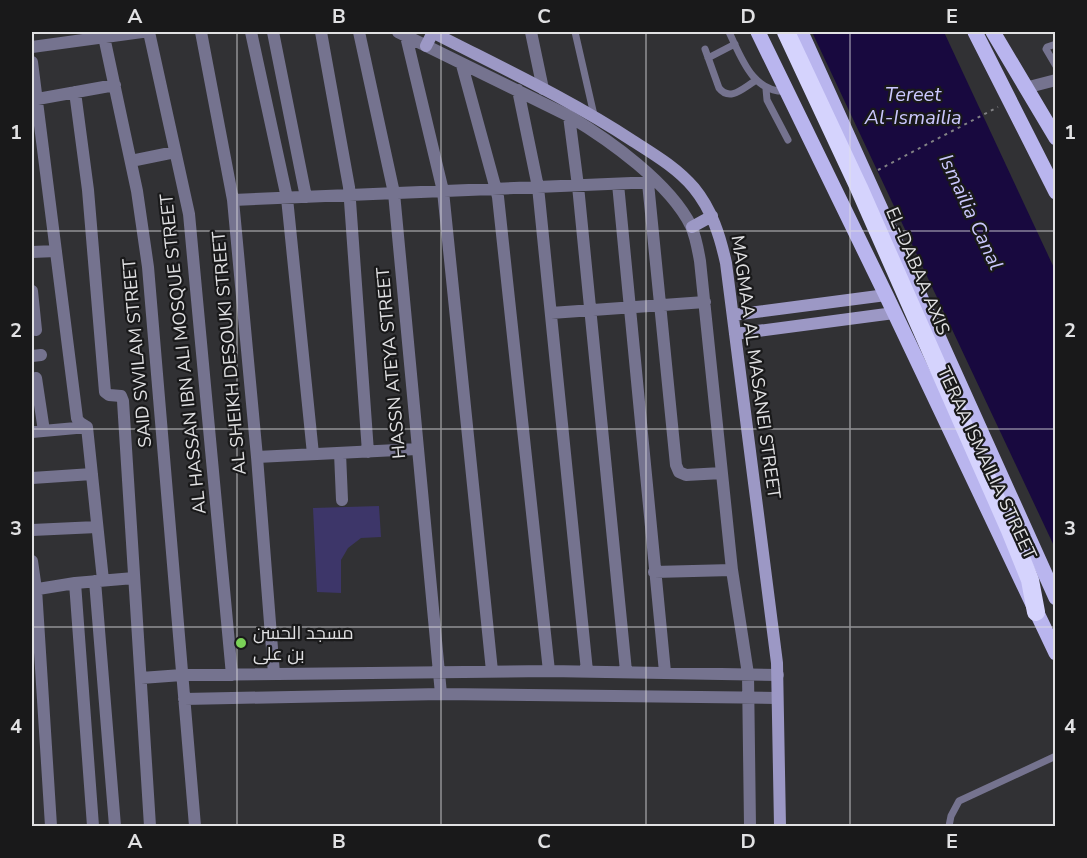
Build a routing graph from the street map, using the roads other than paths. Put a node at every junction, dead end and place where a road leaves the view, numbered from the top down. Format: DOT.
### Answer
graph roads {
  1 [pos="142,32"];
  2 [pos="149,32"];
  3 [pos="201,32"];
  4 [pos="251,32"];
  5 [pos="273,32"];
  6 [pos="321,32"];
  7 [pos="359,32"];
  8 [pos="433,32"];
  9 [pos="531,32"];
  10 [pos="575,32"];
  11 [pos="729,32"];
  12 [pos="758,32"];
  13 [pos="786,32"];
  14 [pos="975,32"];
  15 [pos="993,32"];
  16 [pos="103,34"];
  17 [pos="402,34"];
  18 [pos="797,36"];
  19 [pos="735,44"];
  20 [pos="1056,44"];
  21 [pos="426,46"];
  22 [pos="32,47"];
  23 [pos="705,49"];
  24 [pos="708,58"];
  25 [pos="32,62"];
  26 [pos="462,64"];
  27 [pos="1056,66"];
  28 [pos="1056,80"];
  29 [pos="755,81"];
  30 [pos="115,85"];
  31 [pos="1025,88"];
  32 [pos="543,89"];
  33 [pos="766,89"];
  34 [pos="518,90"];
  35 [pos="787,91"];
  36 [pos="75,92"];
  37 [pos="34,99"];
  38 [pos="831,102"];
  39 [pos="594,115"];
  40 [pos="568,116"];
  41 [pos="1056,138"];
  42 [pos="788,140"];
  43 [pos="175,152"];
  44 [pos="131,161"];
  45 [pos="651,182"];
  46 [pos="618,184"];
  47 [pos="578,186"];
  48 [pos="538,187"];
  49 [pos="497,189"];
  50 [pos="443,191"];
  51 [pos="1056,192"];
  52 [pos="394,193"];
  53 [pos="349,195"];
  54 [pos="306,197"];
  55 [pos="287,198"];
  56 [pos="233,200"];
  57 [pos="712,216"];
  58 [pos="692,227"];
  59 [pos="56,251"];
  60 [pos="32,252"];
  61 [pos="32,291"];
  62 [pos="886,295"];
  63 [pos="705,302"];
  64 [pos="660,305"];
  65 [pos="629,307"];
  66 [pos="590,310"];
  67 [pos="551,313"];
  68 [pos="894,313"];
  69 [pos="733,315"];
  70 [pos="36,330"];
  71 [pos="735,334"];
  72 [pos="36,378"];
  73 [pos="85,425"];
  74 [pos="38,431"];
  75 [pos="417,449"];
  76 [pos="368,452"];
  77 [pos="340,453"];
  78 [pos="313,454"];
  79 [pos="257,457"];
  80 [pos="722,473"];
  81 [pos="92,474"];
  82 [pos="32,478"];
  83 [pos="342,500"];
  84 [pos="97,527"];
  85 [pos="32,530"];
  86 [pos="32,561"];
  87 [pos="732,570"];
  88 [pos="654,572"];
  89 [pos="134,578"];
  90 [pos="99,581"];
  91 [pos="75,583"];
  92 [pos="34,589"];
  93 [pos="1056,598"];
  94 [pos="1036,612"];
  95 [pos="1056,653"];
  96 [pos="549,670"];
  97 [pos="440,671"];
  98 [pos="492,671"];
  99 [pos="587,671"];
  100 [pos="626,671"];
  101 [pos="665,672"];
  102 [pos="274,674"];
  103 [pos="748,674"];
  104 [pos="182,675"];
  105 [pos="232,675"];
  106 [pos="778,675"];
  107 [pos="141,678"];
  108 [pos="441,694"];
  109 [pos="749,697"];
  110 [pos="777,698"];
  111 [pos="184,699"];
  112 [pos="1056,756"];
  113 [pos="51,826"];
  114 [pos="93,826"];
  115 [pos="115,826"];
  116 [pos="150,826"];
  117 [pos="195,826"];
  118 [pos="750,826"];
  119 [pos="780,826"];
  120 [pos="949,826"];
  1 -- 16 [label="street"];
  2 -- 43 [label="street, AL HASSAN IBN ALI MOSQUE STREET"];
  3 -- 56 [label="street, AL SHEIKH DESOUKI STREET"];
  4 -- 55 [label="street"];
  5 -- 54 [label="street"];
  6 -- 53 [label="street"];
  7 -- 52 [label="street, HASSN ATEYA STREET"];
  8 -- 21 [label="street"];
  8 -- 32 [label="street, MAGMAA AL MASANEI STREET"];
  9 -- 32 [label="street"];
  10 -- 39 [label="lane"];
  11 -- 19 [label="lane"];
  12 -- 35 [label="main road, TERAA ISMAILIA STREET"];
  13 -- 94 [label="highway, EL-DABAA AXIS"];
  14 -- 51 [label="main road"];
  15 -- 31 [label="main road"];
  16 -- 22 [label="street"];
  16 -- 30 [label="street, SAID SWILAM STREET"];
  17 -- 21 [label="street"];
  17 -- 50 [label="street"];
  18 -- 38 [label="highway"];
  19 -- 24 [label="lane"];
  19 -- 29 [label="lane"];
  20 -- 27 [label="lane"];
  21 -- 26 [label="street"];
  23 -- 24 [label="lane"];
  24 -- 29 [label="lane"];
  25 -- 37 [label="street"];
  26 -- 34 [label="street"];
  26 -- 49 [label="street"];
  28 -- 31 [label="street"];
  29 -- 33 [label="lane"];
  30 -- 36 [label="street"];
  30 -- 44 [label="street, SAID SWILAM STREET"];
  31 -- 41 [label="main road"];
  32 -- 39 [label="street, MAGMAA AL MASANEI STREET"];
  33 -- 35 [label="lane"];
  33 -- 42 [label="lane"];
  34 -- 40 [label="street"];
  34 -- 48 [label="street"];
  35 -- 62 [label="main road, TERAA ISMAILIA STREET"];
  36 -- 37 [label="street"];
  36 -- 89 [label="street"];
  37 -- 59 [label="street"];
  38 -- 93 [label="main road, TERAA ISMAILIA STREET"];
  39 -- 57 [label="street, MAGMAA AL MASANEI STREET"];
  40 -- 45 [label="street"];
  40 -- 47 [label="street"];
  43 -- 44 [label="street"];
  43 -- 105 [label="street, AL HASSAN IBN ALI MOSQUE STREET"];
  44 -- 104 [label="street, SAID SWILAM STREET"];
  45 -- 46 [label="street"];
  45 -- 58 [label="street"];
  45 -- 64 [label="street"];
  46 -- 47 [label="street"];
  46 -- 65 [label="street"];
  47 -- 48 [label="street"];
  47 -- 66 [label="street"];
  48 -- 49 [label="street"];
  48 -- 67 [label="street"];
  49 -- 50 [label="street"];
  49 -- 96 [label="street"];
  50 -- 52 [label="street"];
  50 -- 98 [label="street"];
  52 -- 53 [label="street"];
  52 -- 75 [label="street, HASSN ATEYA STREET"];
  53 -- 54 [label="street"];
  53 -- 76 [label="street"];
  54 -- 55 [label="street"];
  55 -- 56 [label="street"];
  55 -- 78 [label="street"];
  56 -- 79 [label="street, AL SHEIKH DESOUKI STREET"];
  57 -- 58 [label="street"];
  57 -- 69 [label="street, MAGMAA AL MASANEI STREET"];
  58 -- 63 [label="street"];
  59 -- 60 [label="street"];
  59 -- 73 [label="street"];
  61 -- 70 [label="street"];
  62 -- 68 [label="main road, TERAA ISMAILIA STREET"];
  62 -- 69 [label="street"];
  63 -- 64 [label="street"];
  63 -- 80 [label="street"];
  64 -- 65 [label="street"];
  64 -- 80 [label="street"];
  65 -- 66 [label="street"];
  65 -- 88 [label="street"];
  66 -- 67 [label="street"];
  66 -- 100 [label="street"];
  67 -- 99 [label="street"];
  68 -- 71 [label="street"];
  68 -- 94 [label="main road, TERAA ISMAILIA STREET"];
  69 -- 71 [label="street, MAGMAA AL MASANEI STREET"];
  71 -- 106 [label="street, MAGMAA AL MASANEI STREET"];
  72 -- 74 [label="street"];
  73 -- 74 [label="street"];
  73 -- 81 [label="street"];
  75 -- 76 [label="street"];
  75 -- 97 [label="street, HASSN ATEYA STREET"];
  76 -- 77 [label="street"];
  77 -- 78 [label="street"];
  77 -- 83 [label="street"];
  78 -- 79 [label="street"];
  79 -- 102 [label="street, AL SHEIKH DESOUKI STREET"];
  80 -- 87 [label="street"];
  81 -- 82 [label="street"];
  81 -- 84 [label="street"];
  84 -- 85 [label="street"];
  84 -- 90 [label="street"];
  86 -- 92 [label="street"];
  87 -- 88 [label="street"];
  87 -- 103 [label="street"];
  88 -- 101 [label="street"];
  89 -- 90 [label="street"];
  89 -- 107 [label="street"];
  90 -- 91 [label="street"];
  90 -- 115 [label="street"];
  91 -- 92 [label="street"];
  91 -- 114 [label="street"];
  92 -- 113 [label="street"];
  94 -- 95 [label="main road, TERAA ISMAILIA STREET"];
  96 -- 98 [label="street"];
  96 -- 99 [label="street"];
  97 -- 98 [label="street"];
  97 -- 102 [label="street"];
  97 -- 108 [label="street, HASSN ATEYA STREET"];
  99 -- 100 [label="street"];
  100 -- 101 [label="street"];
  101 -- 103 [label="street"];
  102 -- 105 [label="street"];
  103 -- 106 [label="street"];
  103 -- 109 [label="street"];
  104 -- 105 [label="street"];
  104 -- 107 [label="street"];
  104 -- 111 [label="street, SAID SWILAM STREET"];
  106 -- 110 [label="street, MAGMAA AL MASANEI STREET"];
  107 -- 116 [label="street"];
  108 -- 109 [label="street"];
  108 -- 111 [label="street"];
  109 -- 110 [label="street"];
  109 -- 118 [label="street"];
  110 -- 119 [label="street, MAGMAA AL MASANEI STREET"];
  111 -- 117 [label="street, SAID SWILAM STREET"];
  112 -- 120 [label="lane"];
}
